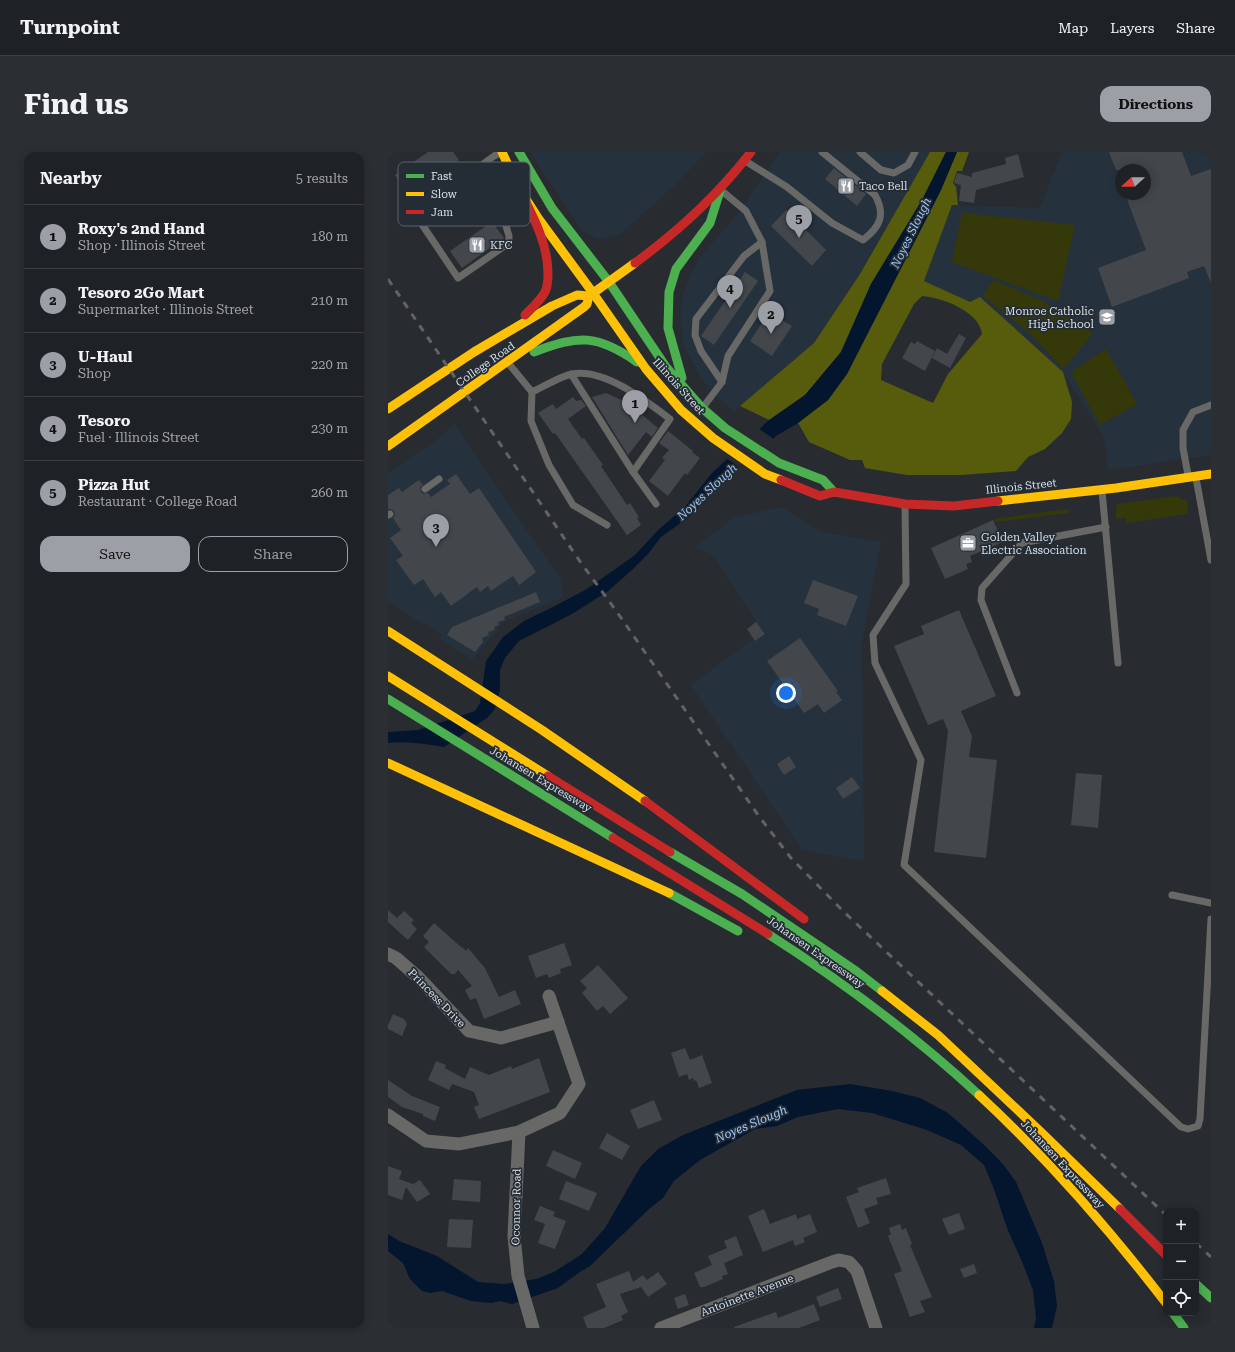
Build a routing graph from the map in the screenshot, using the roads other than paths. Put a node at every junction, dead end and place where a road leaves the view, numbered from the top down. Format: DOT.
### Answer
graph roads {
  1 [pos="502,152"];
  2 [pos="519,152"];
  3 [pos="751,152"];
  4 [pos="822,152"];
  5 [pos="860,152"];
  6 [pos="915,152"];
  7 [pos="745,161"];
  8 [pos="488,162"];
  9 [pos="507,162"];
  10 [pos="525,162"];
  11 [pos="530,171"];
  12 [pos="721,190"];
  13 [pos="530,205"];
  14 [pos="530,211"];
  15 [pos="423,226"];
  16 [pos="506,226"];
  17 [pos="762,242"];
  18 [pos="609,282"];
  19 [pos="591,295"];
  20 [pos="511,329"];
  21 [pos="508,362"];
  22 [pos="646,369"];
  23 [pos="571,374"];
  24 [pos="722,382"];
  25 [pos="532,392"];
  26 [pos="687,392"];
  27 [pos="1211,405"];
  28 [pos="702,408"];
  29 [pos="388,409"];
  30 [pos="680,410"];
  31 [pos="670,419"];
  32 [pos="388,446"];
  33 [pos="633,472"];
  34 [pos="1211,474"];
  35 [pos="1192,477"];
  36 [pos="439,479"];
  37 [pos="426,489"];
  38 [pos="1102,489"];
  39 [pos="834,492"];
  40 [pos="656,504"];
  41 [pos="905,504"];
  42 [pos="607,525"];
  43 [pos="1106,527"];
  44 [pos="1211,560"];
  45 [pos="388,631"];
  46 [pos="1118,663"];
  47 [pos="388,676"];
  48 [pos="1017,693"];
  49 [pos="390,701"];
  50 [pos="388,763"];
  51 [pos="1172,895"];
  52 [pos="1211,903"];
  53 [pos="1211,919"];
  54 [pos="810,924"];
  55 [pos="745,934"];
  56 [pos="847,953"];
  57 [pos="388,954"];
  58 [pos="783,955"];
  59 [pos="841,983"];
  60 [pos="549,996"];
  61 [pos="558,1022"];
  62 [pos="938,1035"];
  63 [pos="388,1115"];
  64 [pos="519,1132"];
  65 [pos="1163,1252"];
  66 [pos="1199,1287"];
  67 [pos="1211,1298"];
  68 [pos="1163,1299"];
  69 [pos="1175,1316"];
  70 [pos="533,1328"];
  71 [pos="661,1328"];
  72 [pos="876,1328"];
  73 [pos="1184,1328"];
  1 -- 8 [label="lane"];
  1 -- 9 [label="main road"];
  2 -- 10 [label="main road, Illinois Street"];
  3 -- 7 [label="main road, College Road"];
  4 -- 7 [label="lane"];
  5 -- 6 [label="lane"];
  7 -- 12 [label="main road, College Road"];
  11 -- 18 [label="main road, Illinois Street"];
  12 -- 17 [label="lane"];
  12 -- 18 [label="main road, College Road"];
  12 -- 26 [label="main road"];
  13 -- 19 [label="main road, Illinois Street"];
  14 -- 20 [label="main road"];
  15 -- 16 [label="lane"];
  17 -- 24 [label="lane"];
  17 -- 24 [label="lane"];
  18 -- 19 [label="main road, College Road"];
  18 -- 26 [label="main road, Illinois Street"];
  19 -- 20 [label="main road, College Road"];
  19 -- 21 [label="main road, College Road"];
  19 -- 22 [label="main road, Illinois Street"];
  20 -- 29 [label="main road, College Road"];
  21 -- 22 [label="main road"];
  21 -- 25 [label="lane"];
  21 -- 32 [label="main road, College Road"];
  22 -- 30 [label="main road, Illinois Street"];
  23 -- 25 [label="lane"];
  23 -- 31 [label="lane"];
  23 -- 33 [label="lane"];
  24 -- 28 [label="lane"];
  25 -- 42 [label="lane"];
  26 -- 28 [label="main road, Illinois Street"];
  27 -- 35 [label="lane"];
  28 -- 39 [label="main road, Illinois Street"];
  30 -- 31 [label="lane"];
  30 -- 39 [label="main road, Illinois Street"];
  31 -- 33 [label="lane"];
  33 -- 40 [label="lane"];
  34 -- 35 [label="main road, Illinois Street"];
  35 -- 38 [label="main road, Illinois Street"];
  35 -- 44 [label="lane"];
  36 -- 37 [label="lane"];
  38 -- 41 [label="main road, Illinois Street"];
  38 -- 43 [label="lane"];
  39 -- 41 [label="main road, Illinois Street"];
  41 -- 53 [label="lane"];
  43 -- 46 [label="lane"];
  43 -- 48 [label="lane"];
  45 -- 54 [label="main road"];
  47 -- 62 [label="main road, Johansen Expressway"];
  49 -- 59 [label="main road, Johansen Expressway"];
  50 -- 55 [label="main road"];
  51 -- 52 [label="lane"];
  56 -- 62 [label="main road"];
  57 -- 61 [label="street, Princess Drive"];
  58 -- 59 [label="main road"];
  59 -- 68 [label="main road, Johansen Expressway"];
  60 -- 61 [label="street"];
  61 -- 64 [label="street"];
  62 -- 65 [label="main road, Johansen Expressway"];
  63 -- 64 [label="street"];
  64 -- 70 [label="street, Oconnor Road"];
  66 -- 67 [label="main road"];
  69 -- 73 [label="main road"];
  71 -- 72 [label="street, Antoinette Avenue"];
}
